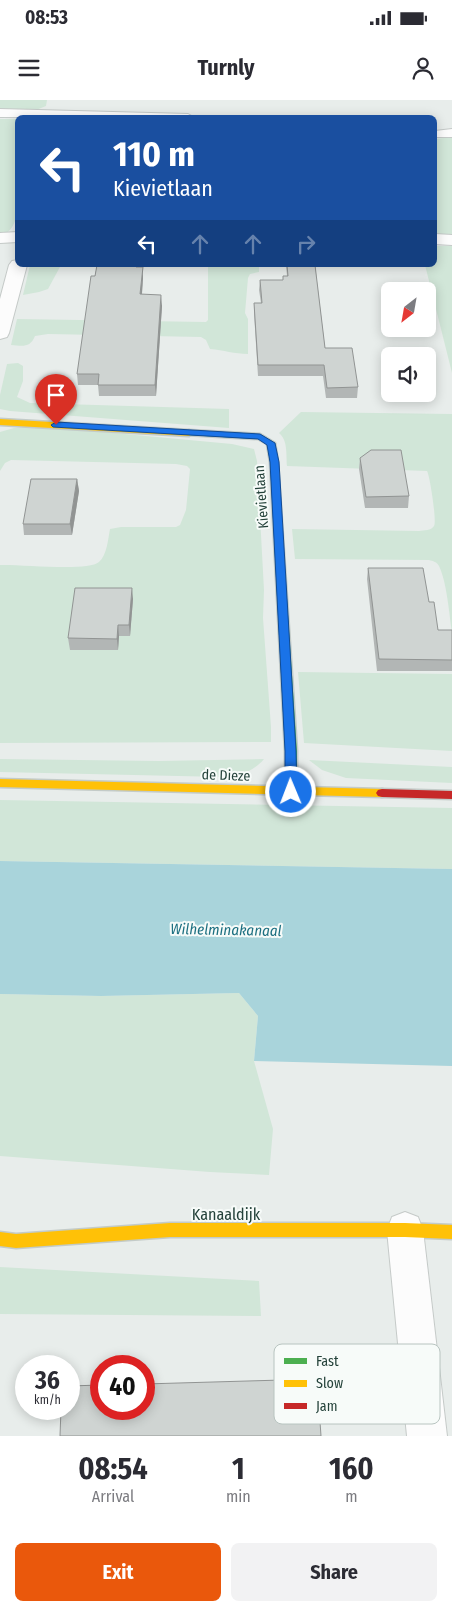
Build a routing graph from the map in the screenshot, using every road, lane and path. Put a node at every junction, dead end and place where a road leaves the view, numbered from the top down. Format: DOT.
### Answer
graph roads {
  1 [pos="54,110"];
  2 [pos="0,113"];
  3 [pos="138,115"];
  4 [pos="15,237"];
  5 [pos="0,238"];
  6 [pos="437,239"];
  7 [pos="452,240"];
  8 [pos="17,267"];
  9 [pos="0,333"];
  10 [pos="0,422"];
  11 [pos="0,783"];
  12 [pos="291,792"];
  13 [pos="452,795"];
  14 [pos="405,1230"];
  15 [pos="452,1232"];
  16 [pos="0,1239"];
  17 [pos="417,1344"];
  1 -- 2 [label="street"];
  1 -- 3 [label="street"];
  4 -- 5 [label="street"];
  6 -- 7 [label="street"];
  8 -- 9 [label="street"];
  10 -- 12 [label="street, Kievietlaan"];
  11 -- 12 [label="street, de Dieze"];
  12 -- 13 [label="street, de Dieze"];
  14 -- 15 [label="street, Kanaaldijk"];
  14 -- 16 [label="street, Kanaaldijk"];
  14 -- 17 [label="street"];
}
